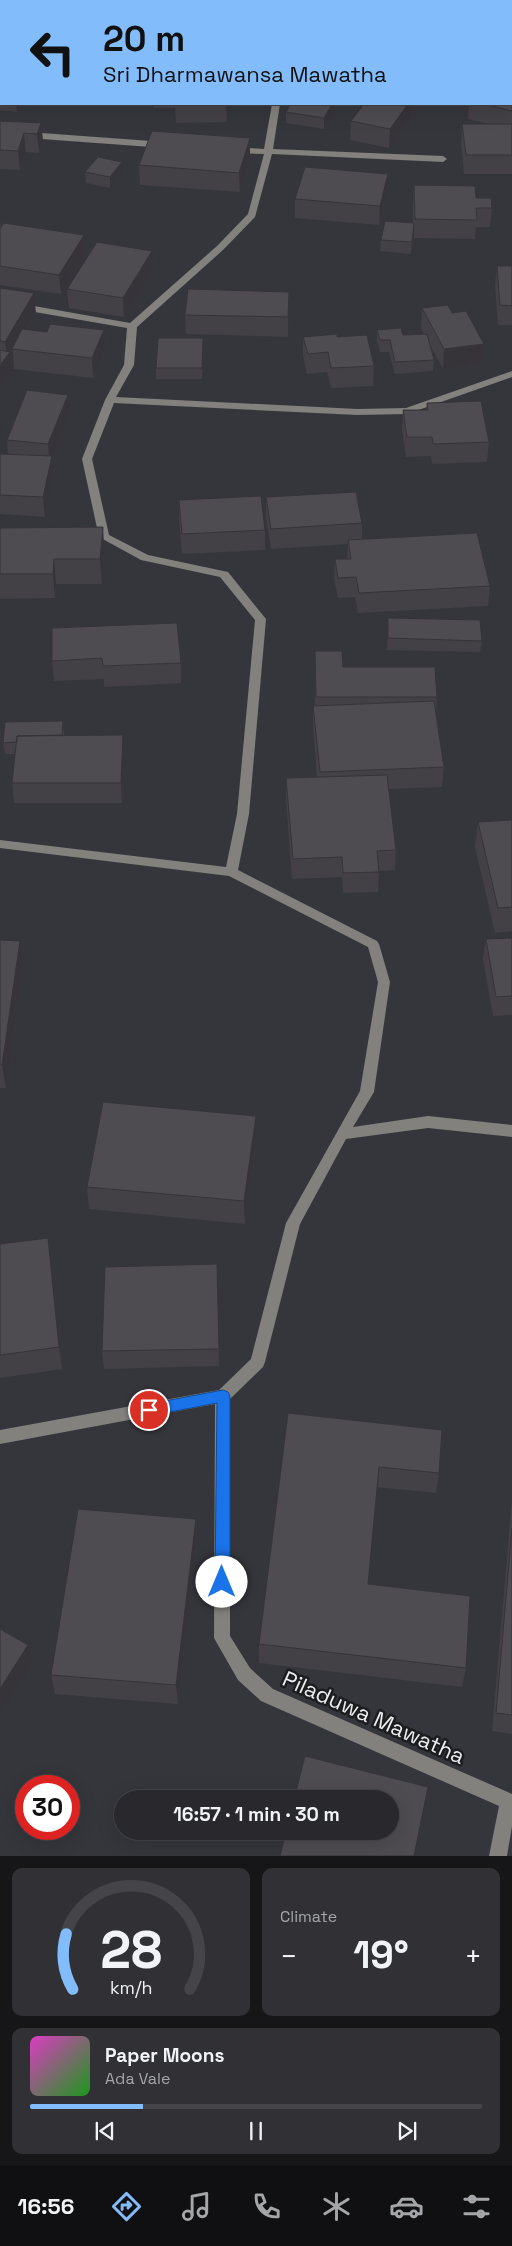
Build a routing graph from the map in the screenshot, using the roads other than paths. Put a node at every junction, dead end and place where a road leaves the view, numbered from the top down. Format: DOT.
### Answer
graph roads {
  1 [pos="276,105"];
  2 [pos="0,133"];
  3 [pos="178,146"];
  4 [pos="228,150"];
  5 [pos="268,152"];
  6 [pos="442,159"];
  7 [pos="0,303"];
  8 [pos="132,326"];
  9 [pos="512,374"];
  10 [pos="110,400"];
  11 [pos="0,844"];
  12 [pos="231,872"];
  13 [pos="512,1131"];
  14 [pos="342,1134"];
  15 [pos="223,1396"];
  16 [pos="0,1437"];
  17 [pos="510,1801"];
  18 [pos="498,1856"];
  1 -- 5 [label="street"];
  2 -- 3 [label="street"];
  4 -- 5 [label="street"];
  5 -- 6 [label="street"];
  5 -- 8 [label="street"];
  7 -- 8 [label="street"];
  8 -- 10 [label="street"];
  9 -- 10 [label="street"];
  10 -- 12 [label="street"];
  11 -- 12 [label="street"];
  12 -- 14 [label="street"];
  13 -- 14 [label="street"];
  14 -- 15 [label="street"];
  15 -- 16 [label="street"];
  15 -- 17 [label="street, Piladuwa Mawatha"];
  17 -- 18 [label="street, Piladuwa Mawatha"];
}
